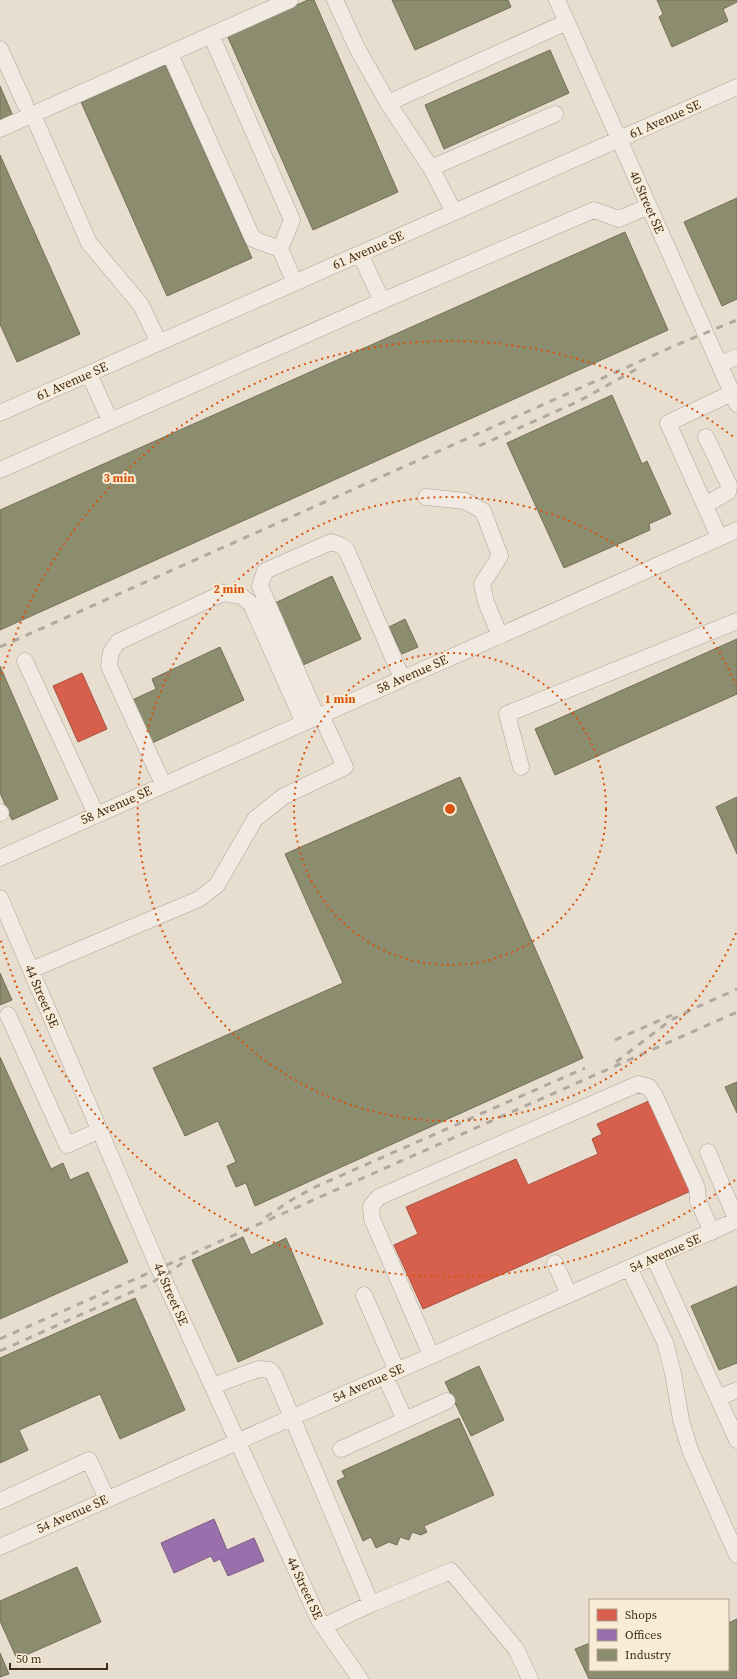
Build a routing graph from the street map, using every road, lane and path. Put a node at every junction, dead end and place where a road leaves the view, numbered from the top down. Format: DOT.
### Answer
graph roads {
  1 [pos="290,0"];
  2 [pos="335,0"];
  3 [pos="556,0"];
  4 [pos="567,22"];
  5 [pos="211,35"];
  6 [pos="0,49"];
  7 [pos="170,54"];
  8 [pos="737,87"];
  9 [pos="388,103"];
  10 [pos="29,110"];
  11 [pos="555,114"];
  12 [pos="0,129"];
  13 [pos="619,139"];
  14 [pos="431,168"];
  15 [pos="649,206"];
  16 [pos="454,212"];
  17 [pos="280,249"];
  18 [pos="360,254"];
  19 [pos="295,283"];
  20 [pos="382,301"];
  21 [pos="159,343"];
  22 [pos="737,357"];
  23 [pos="720,364"];
  24 [pos="89,374"];
  25 [pos="735,399"];
  26 [pos="1,411"];
  27 [pos="110,420"];
  28 [pos="706,437"];
  29 [pos="0,470"];
  30 [pos="426,497"];
  31 [pos="705,505"];
  32 [pos="737,530"];
  33 [pos="719,537"];
  34 [pos="737,621"];
  35 [pos="500,636"];
  36 [pos="26,661"];
  37 [pos="402,678"];
  38 [pos="314,719"];
  39 [pos="521,768"];
  40 [pos="163,784"];
  41 [pos="96,814"];
  42 [pos="0,858"];
  43 [pos="0,898"];
  44 [pos="31,970"];
  45 [pos="8,1015"];
  46 [pos="100,1130"];
  47 [pos="708,1152"];
  48 [pos="737,1221"];
  49 [pos="712,1232"];
  50 [pos="654,1257"];
  51 [pos="555,1263"];
  52 [pos="629,1268"];
  53 [pos="569,1295"];
  54 [pos="364,1296"];
  55 [pos="431,1355"];
  56 [pos="391,1373"];
  57 [pos="212,1386"];
  58 [pos="737,1390"];
  59 [pos="718,1398"];
  60 [pos="447,1401"];
  61 [pos="292,1417"];
  62 [pos="405,1420"];
  63 [pos="237,1440"];
  64 [pos="737,1440"];
  65 [pos="341,1449"];
  66 [pos="107,1499"];
  67 [pos="0,1501"];
  68 [pos="0,1547"];
  69 [pos="737,1555"];
  70 [pos="371,1604"];
  71 [pos="324,1626"];
  72 [pos="360,1679"];
  73 [pos="530,1679"];
  1 -- 5 [label="street"];
  2 -- 9 [label="street"];
  3 -- 4 [label="street, 40 Street SE"];
  4 -- 9 [label="street"];
  4 -- 13 [label="street, 40 Street SE"];
  5 -- 7 [label="street"];
  5 -- 17 [label="street"];
  6 -- 10 [label="street"];
  7 -- 10 [label="street"];
  7 -- 17 [label="street"];
  8 -- 13 [label="street, 61 Avenue SE"];
  9 -- 14 [label="street"];
  10 -- 12 [label="street"];
  10 -- 21 [label="street"];
  11 -- 14 [label="street"];
  13 -- 15 [label="street, 40 Street SE"];
  13 -- 16 [label="street, 61 Avenue SE"];
  14 -- 16 [label="street"];
  15 -- 20 [label="street"];
  15 -- 23 [label="street, 40 Street SE"];
  16 -- 18 [label="street, 61 Avenue SE"];
  17 -- 19 [label="street"];
  18 -- 19 [label="street, 61 Avenue SE"];
  18 -- 20 [label="street"];
  19 -- 21 [label="street, 61 Avenue SE"];
  20 -- 27 [label="street"];
  21 -- 24 [label="street, 61 Avenue SE"];
  22 -- 23 [label="street"];
  23 -- 25 [label="street, 40 Street SE"];
  24 -- 26 [label="street, 61 Avenue SE"];
  24 -- 27 [label="street"];
  25 -- 31 [label="street"];
  27 -- 29 [label="street"];
  28 -- 31 [label="street"];
  30 -- 35 [label="street"];
  31 -- 33 [label="street"];
  32 -- 33 [label="street, 58 Avenue SE"];
  33 -- 35 [label="street, 58 Avenue SE"];
  34 -- 39 [label="street"];
  35 -- 37 [label="street, 58 Avenue SE"];
  36 -- 41 [label="street"];
  37 -- 38 [label="street, 58 Avenue SE"];
  37 -- 38 [label="street"];
  38 -- 40 [label="street, 58 Avenue SE"];
  38 -- 40 [label="street"];
  38 -- 44 [label="street"];
  40 -- 41 [label="street, 58 Avenue SE"];
  41 -- 42 [label="street, 58 Avenue SE"];
  43 -- 44 [label="street, 44 Street SE"];
  44 -- 46 [label="street, 44 Street SE"];
  45 -- 46 [label="street"];
  46 -- 57 [label="street, 44 Street SE"];
  47 -- 48 [label="street"];
  48 -- 49 [label="street, 54 Avenue SE"];
  49 -- 50 [label="street, 54 Avenue SE"];
  49 -- 55 [label="street"];
  50 -- 52 [label="street, 54 Avenue SE"];
  50 -- 59 [label="street"];
  51 -- 53 [label="street"];
  52 -- 53 [label="street, 54 Avenue SE"];
  52 -- 69 [label="street"];
  53 -- 55 [label="street, 54 Avenue SE"];
  54 -- 56 [label="street"];
  55 -- 56 [label="street, 54 Avenue SE"];
  56 -- 61 [label="street, 54 Avenue SE"];
  56 -- 62 [label="street"];
  57 -- 61 [label="street"];
  57 -- 63 [label="street, 44 Street SE"];
  58 -- 59 [label="street"];
  59 -- 64 [label="street"];
  60 -- 62 [label="street"];
  61 -- 63 [label="street, 54 Avenue SE"];
  61 -- 70 [label="street"];
  62 -- 65 [label="street"];
  63 -- 66 [label="street, 54 Avenue SE"];
  63 -- 71 [label="street, 44 Street SE"];
  66 -- 67 [label="street"];
  66 -- 68 [label="street, 54 Avenue SE"];
  70 -- 71 [label="street"];
  70 -- 73 [label="street"];
  71 -- 72 [label="street, 44 Street SE"];
}
